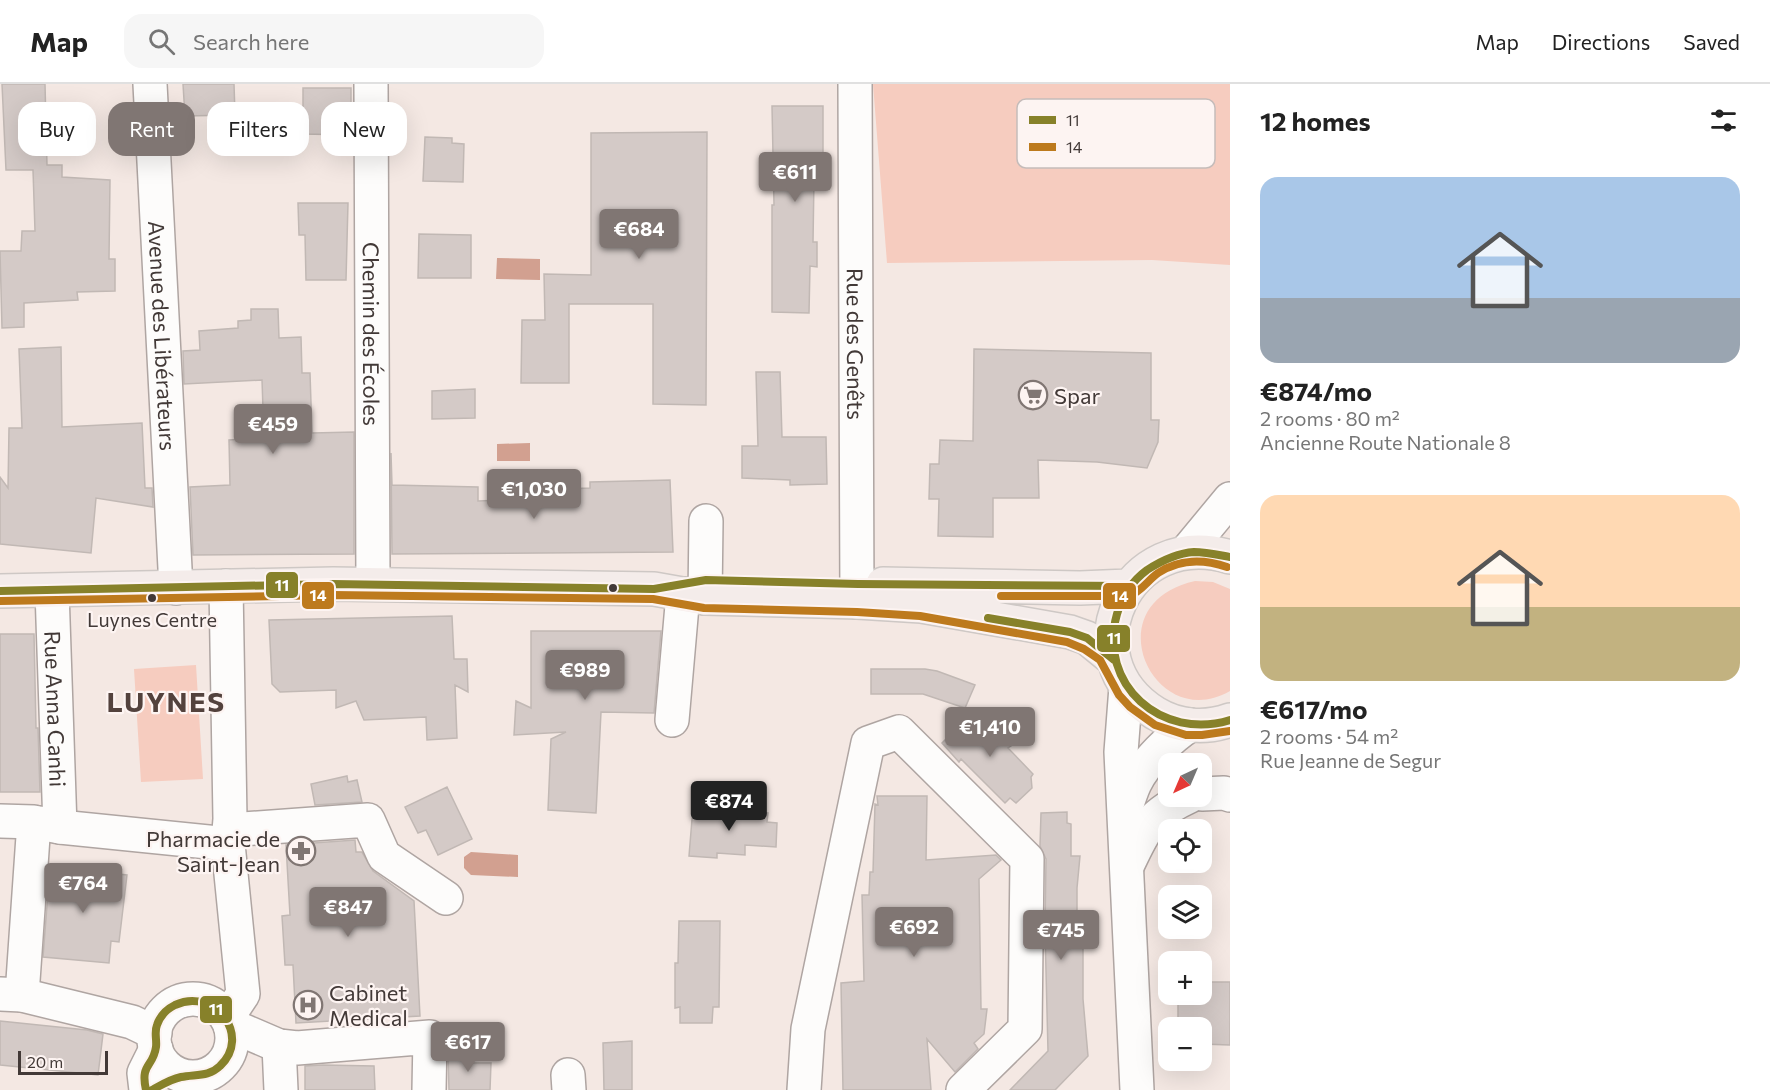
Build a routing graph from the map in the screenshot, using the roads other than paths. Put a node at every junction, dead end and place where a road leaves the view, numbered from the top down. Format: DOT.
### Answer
graph roads {
  1 [pos="150,84"];
  2 [pos="371,84"];
  3 [pos="855,84"];
  4 [pos="1230,499"];
  5 [pos="706,520"];
  6 [pos="1187,551"];
  7 [pos="1230,557"];
  8 [pos="373,584"];
  9 [pos="238,585"];
  10 [pos="1128,586"];
  11 [pos="176,588"];
  12 [pos="687,590"];
  13 [pos="0,591"];
  14 [pos="52,591"];
  15 [pos="858,593"];
  16 [pos="1120,673"];
  17 [pos="672,720"];
  18 [pos="1214,729"];
  19 [pos="1212,794"];
  20 [pos="1230,795"];
  21 [pos="1168,807"];
  22 [pos="1124,813"];
  23 [pos="0,821"];
  24 [pos="47,825"];
  25 [pos="229,831"];
  26 [pos="1126,868"];
  27 [pos="446,898"];
  28 [pos="11,994"];
  29 [pos="221,1015"];
  30 [pos="152,1029"];
  31 [pos="223,1063"];
  32 [pos="276,1075"];
  33 [pos="185,1076"];
  34 [pos="146,1090"];
  35 [pos="152,1090"];
  36 [pos="429,1090"];
  37 [pos="804,1090"];
  38 [pos="963,1090"];
  39 [pos="1137,1090"];
  1 -- 11 [label="street, Avenue des Libérateurs"];
  2 -- 8 [label="street, Chemin des Écoles"];
  3 -- 15 [label="street, Rue des Genêts"];
  4 -- 6 [label="street"];
  5 -- 12 [label="street"];
  6 -- 7 [label="main road"];
  6 -- 10 [label="main road"];
  8 -- 9 [label="main road"];
  8 -- 12 [label="main road"];
  9 -- 11 [label="main road"];
  9 -- 25 [label="street"];
  10 -- 15 [label="main road"];
  10 -- 16 [label="main road"];
  11 -- 14 [label="main road"];
  12 -- 15 [label="main road"];
  12 -- 17 [label="street"];
  13 -- 14 [label="main road"];
  14 -- 24 [label="street, Rue Anna Canhi"];
  15 -- 16 [label="main road"];
  16 -- 18 [label="main road"];
  16 -- 22 [label="street"];
  18 -- 22 [label="street"];
  19 -- 20 [label="street"];
  21 -- 26 [label="street"];
  22 -- 26 [label="street"];
  23 -- 24 [label="street"];
  24 -- 25 [label="street"];
  24 -- 28 [label="street, Rue Anna Canhi"];
  25 -- 27 [label="street"];
  25 -- 29 [label="street"];
  26 -- 39 [label="street"];
  28 -- 30 [label="street"];
  29 -- 30 [label="street"];
  29 -- 31 [label="street"];
  29 -- 32 [label="street"];
  30 -- 33 [label="street"];
  30 -- 34 [label="street"];
  31 -- 32 [label="street"];
  31 -- 33 [label="street"];
  32 -- 36 [label="street"];
  33 -- 35 [label="street"];
  37 -- 38 [label="street"];
}
